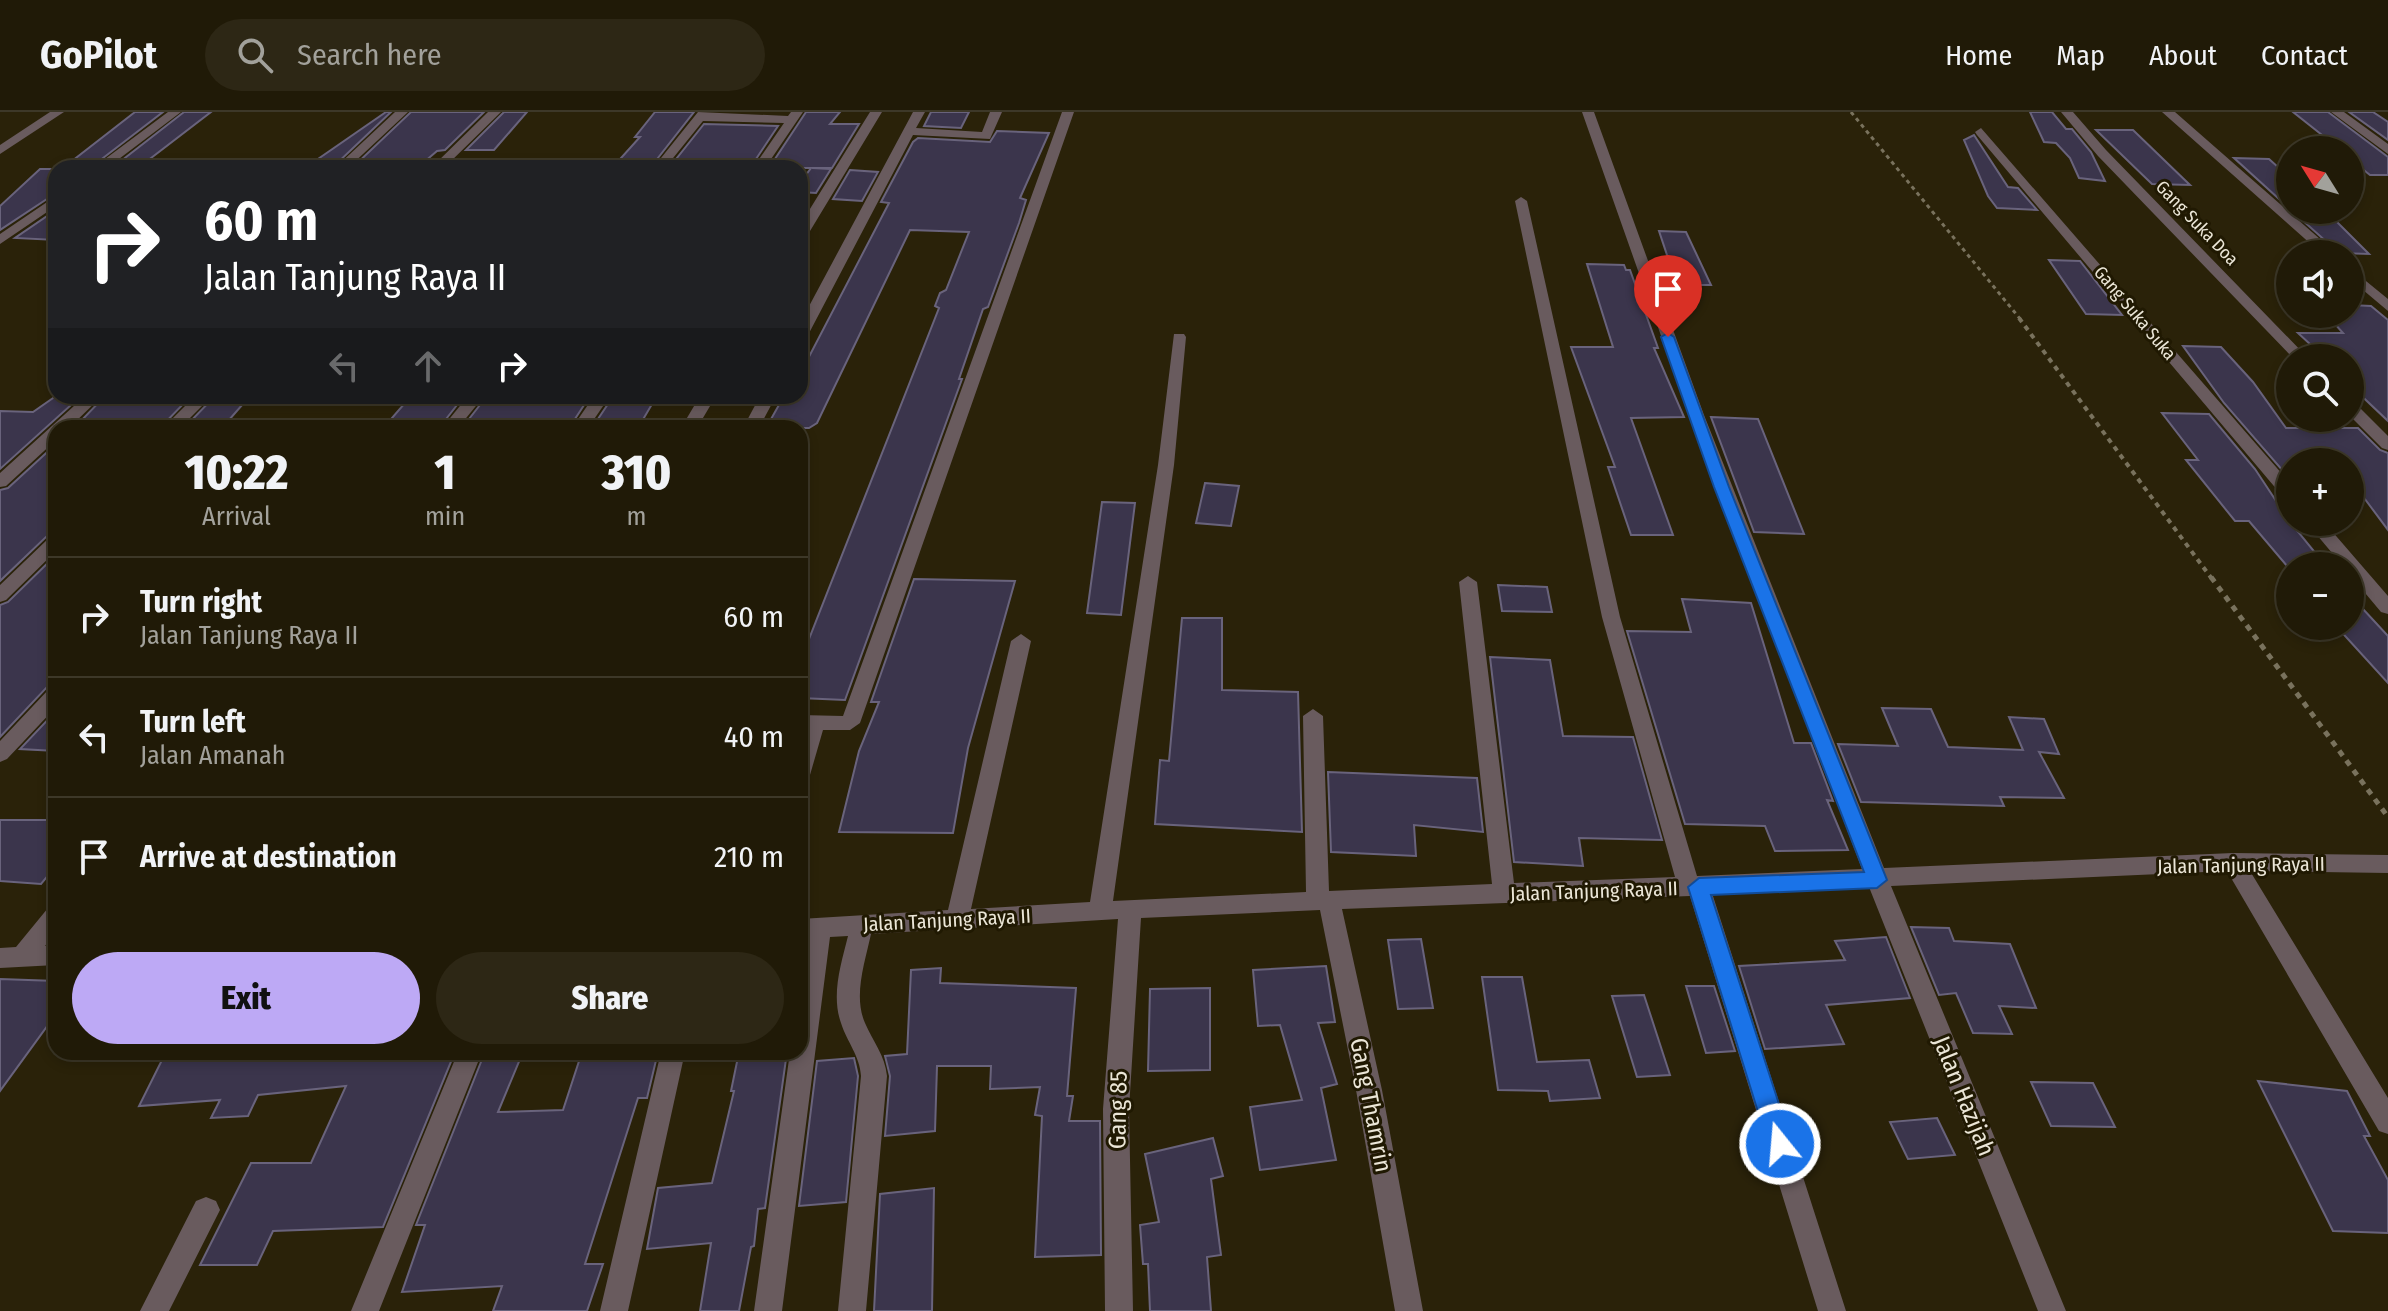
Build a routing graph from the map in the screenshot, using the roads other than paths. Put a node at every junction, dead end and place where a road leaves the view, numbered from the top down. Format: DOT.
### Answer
graph roads {
  1 [pos="58,112"];
  2 [pos="175,112"];
  3 [pos="402,112"];
  4 [pos="495,112"];
  5 [pos="876,112"];
  6 [pos="919,112"];
  7 [pos="996,112"];
  8 [pos="1068,112"];
  9 [pos="1588,112"];
  10 [pos="2067,112"];
  11 [pos="2168,112"];
  12 [pos="2337,112"];
  13 [pos="702,114"];
  14 [pos="794,116"];
  15 [pos="909,131"];
  16 [pos="1981,132"];
  17 [pos="0,150"];
  18 [pos="2388,150"];
  19 [pos="110,160"];
  20 [pos="350,160"];
  21 [pos="445,160"];
  22 [pos="665,160"];
  23 [pos="764,160"];
  24 [pos="1521,201"];
  25 [pos="48,206"];
  26 [pos="808,223"];
  27 [pos="0,240"];
  28 [pos="2314,240"];
  29 [pos="2364,285"];
  30 [pos="2388,307"];
  31 [pos="808,322"];
  32 [pos="1179,337"];
  33 [pos="2287,344"];
  34 [pos="86,404"];
  35 [pos="196,404"];
  36 [pos="470,404"];
  37 [pos="69,420"];
  38 [pos="179,420"];
  39 [pos="456,420"];
  40 [pos="2364,421"];
  41 [pos="48,439"];
  42 [pos="2388,445"];
  43 [pos="2276,478"];
  44 [pos="0,482"];
  45 [pos="2327,536"];
  46 [pos="48,549"];
  47 [pos="1468,582"];
  48 [pos="0,596"];
  49 [pos="2388,608"];
  50 [pos="1021,641"];
  51 [pos="48,703"];
  52 [pos="1313,716"];
  53 [pos="808,723"];
  54 [pos="0,754"];
  55 [pos="2233,862"];
  56 [pos="2388,864"];
  57 [pos="1877,880"];
  58 [pos="1694,887"];
  59 [pos="1504,894"];
  60 [pos="1323,901"];
  61 [pos="1130,909"];
  62 [pos="1100,912"];
  63 [pos="957,919"];
  64 [pos="48,922"];
  65 [pos="862,924"];
  66 [pos="810,929"];
  67 [pos="48,955"];
  68 [pos="11,957"];
  69 [pos="467,1060"];
  70 [pos="671,1060"];
  71 [pos="796,1060"];
  72 [pos="2388,1122"];
  73 [pos="206,1210"];
  74 [pos="154,1311"];
  75 [pos="365,1311"];
  76 [pos="614,1311"];
  77 [pos="768,1311"];
  78 [pos="852,1311"];
  79 [pos="1119,1311"];
  80 [pos="1409,1311"];
  81 [pos="1832,1311"];
  82 [pos="2052,1311"];
  1 -- 17 [label="street"];
  2 -- 19 [label="street"];
  3 -- 20 [label="street"];
  4 -- 21 [label="street"];
  5 -- 26 [label="street"];
  6 -- 15 [label="street"];
  7 -- 15 [label="street"];
  8 -- 53 [label="street"];
  9 -- 57 [label="street, Jalan Hazijah"];
  10 -- 33 [label="street, Gang Suka Doa"];
  11 -- 28 [label="street"];
  12 -- 18 [label="street"];
  13 -- 14 [label="street"];
  13 -- 22 [label="street"];
  14 -- 23 [label="street"];
  15 -- 31 [label="street"];
  16 -- 43 [label="street, Gang Suka Suka"];
  24 -- 58 [label="street"];
  25 -- 27 [label="street"];
  29 -- 30 [label="street"];
  32 -- 62 [label="street"];
  34 -- 37 [label="street"];
  35 -- 38 [label="street"];
  36 -- 39 [label="street"];
  40 -- 42 [label="street"];
  41 -- 44 [label="street"];
  45 -- 49 [label="street"];
  46 -- 48 [label="street"];
  47 -- 59 [label="street"];
  50 -- 63 [label="street"];
  51 -- 54 [label="street"];
  52 -- 60 [label="street, Gang Thamrin"];
  55 -- 56 [label="street, Jalan Tanjung Raya II"];
  55 -- 57 [label="street, Jalan Tanjung Raya II"];
  55 -- 72 [label="street"];
  57 -- 58 [label="street, Jalan Tanjung Raya II"];
  57 -- 82 [label="street, Jalan Hazijah"];
  58 -- 59 [label="street, Jalan Tanjung Raya II"];
  58 -- 81 [label="street"];
  59 -- 60 [label="street, Jalan Tanjung Raya II"];
  60 -- 61 [label="street, Jalan Tanjung Raya II"];
  60 -- 80 [label="street, Gang Thamrin"];
  61 -- 62 [label="street, Jalan Tanjung Raya II"];
  61 -- 79 [label="street, Gang 85"];
  62 -- 63 [label="street, Jalan Tanjung Raya II"];
  63 -- 65 [label="street, Jalan Tanjung Raya II"];
  64 -- 68 [label="street"];
  65 -- 66 [label="street, Jalan Tanjung Raya II"];
  65 -- 78 [label="street"];
  67 -- 68 [label="street"];
  69 -- 75 [label="street"];
  70 -- 76 [label="street"];
  71 -- 77 [label="street"];
  73 -- 74 [label="street"];
}
